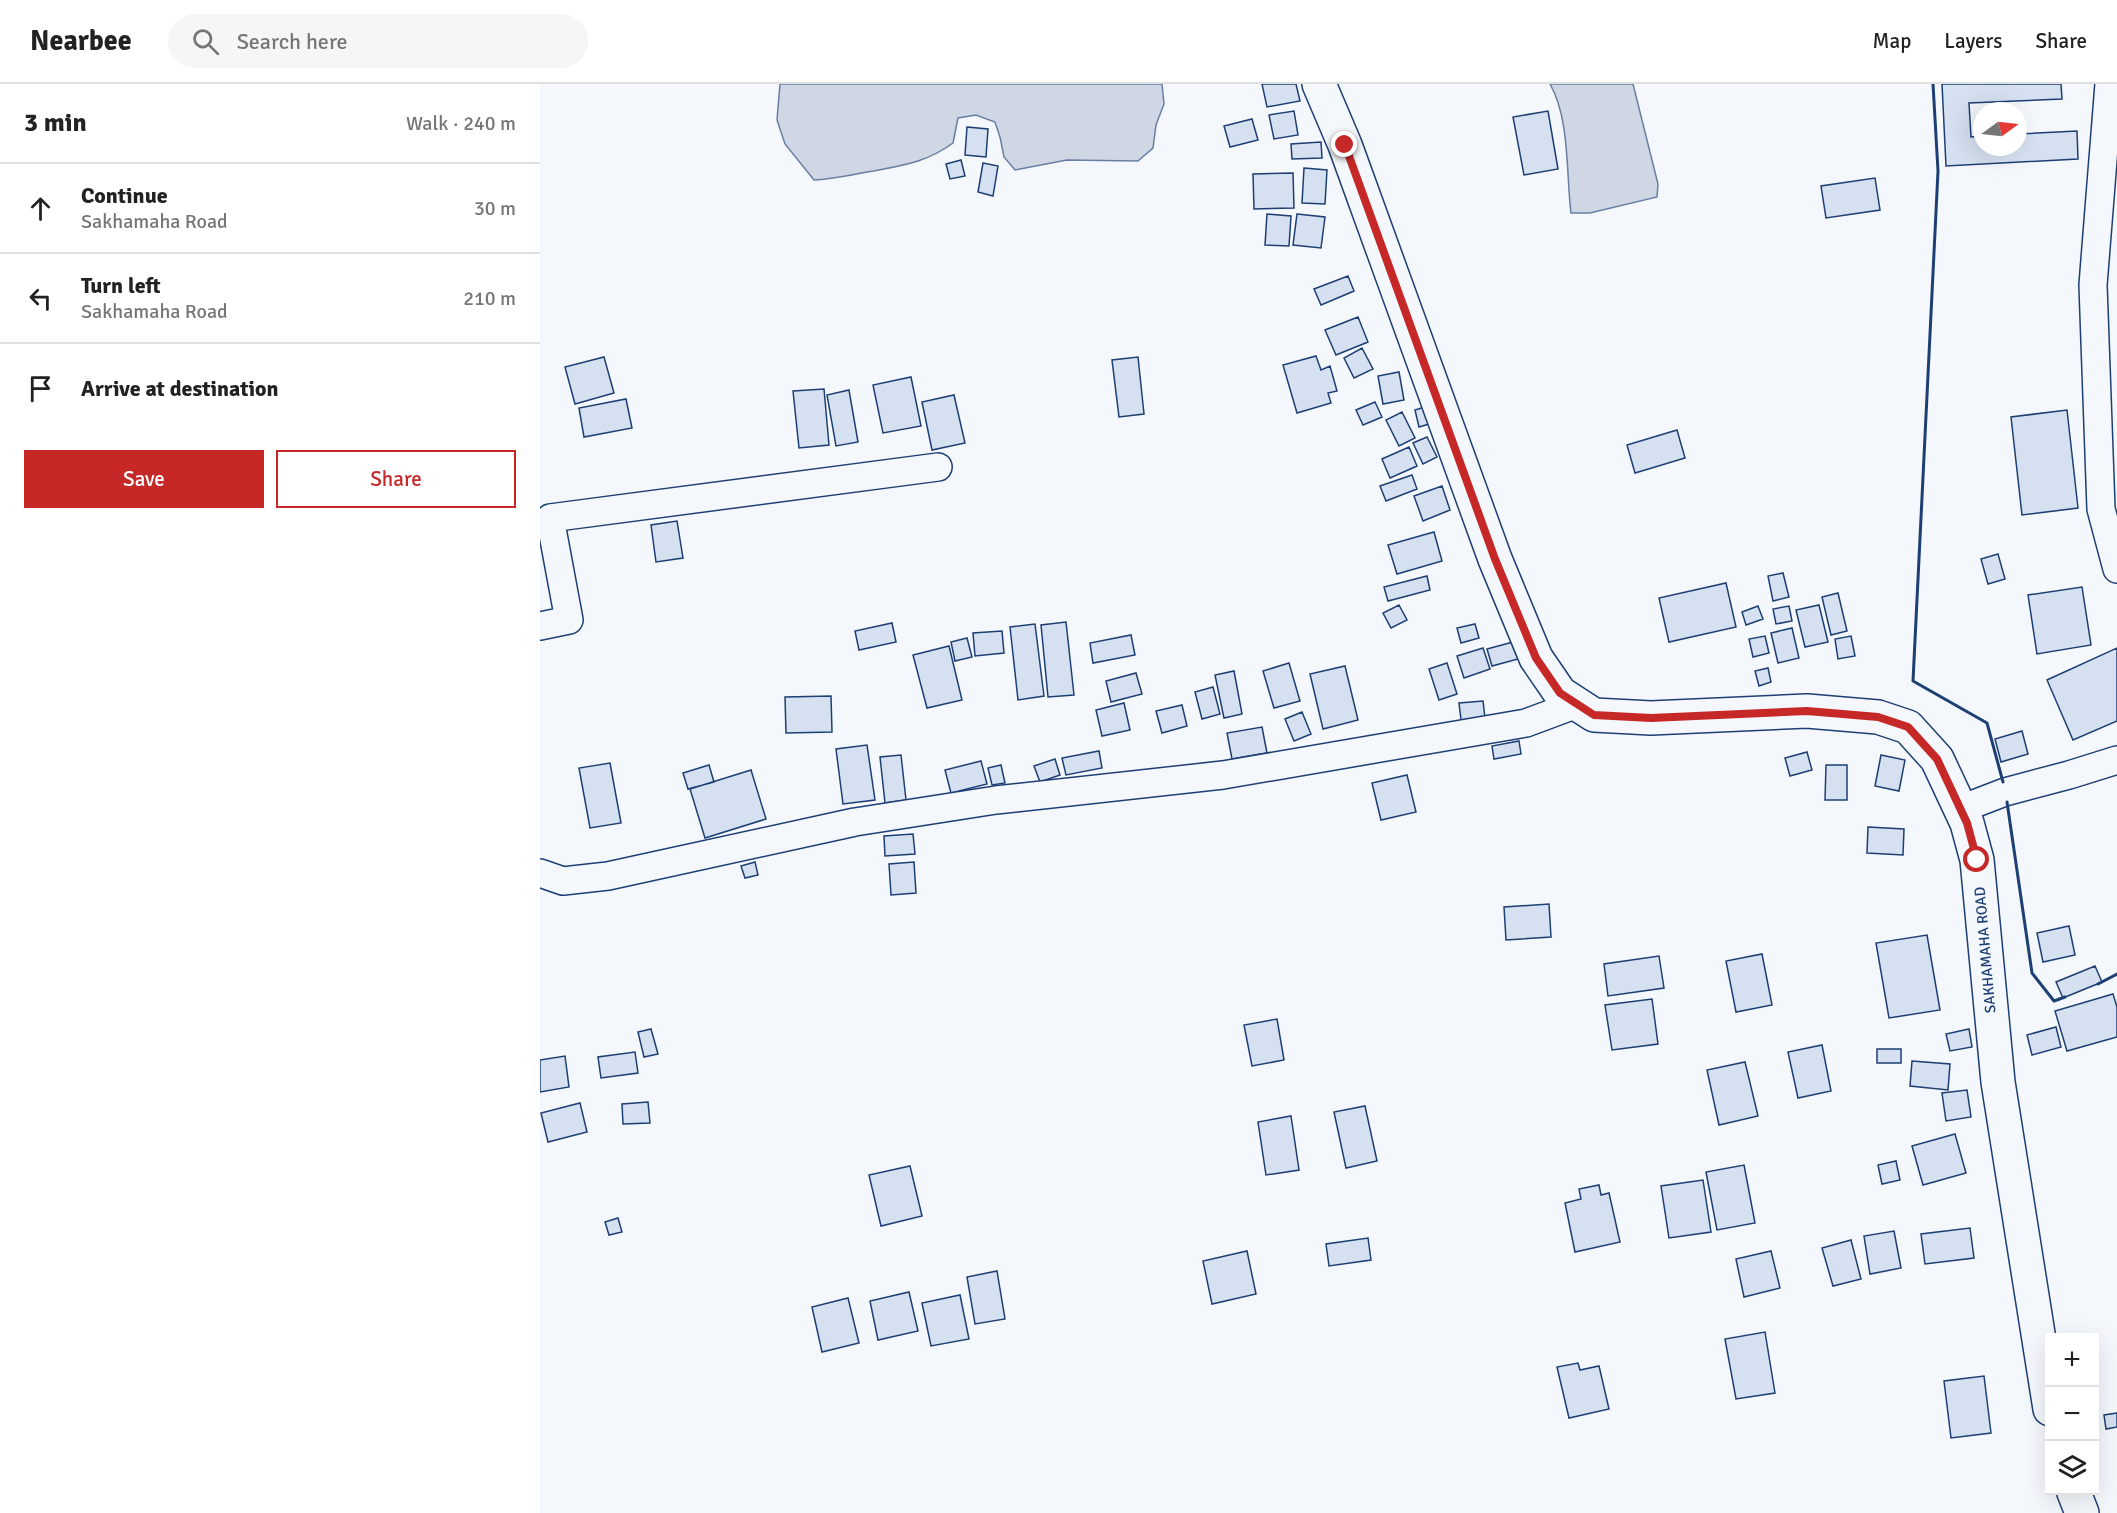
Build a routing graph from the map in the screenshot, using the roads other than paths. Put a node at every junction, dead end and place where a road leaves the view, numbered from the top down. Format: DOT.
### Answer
graph roads {
  1 [pos="1318,84"];
  2 [pos="2109,84"];
  3 [pos="938,467"];
  4 [pos="2117,569"];
  5 [pos="540,626"];
  6 [pos="1577,704"];
  7 [pos="2117,760"];
  8 [pos="1961,809"];
  9 [pos="540,873"];
  10 [pos="2045,1387"];
  11 [pos="2075,1495"];
  12 [pos="2082,1513"];
  1 -- 6 [label="street, SAKHAMAHA ROAD"];
  2 -- 4 [label="street"];
  3 -- 5 [label="street"];
  6 -- 8 [label="street, SAKHAMAHA ROAD"];
  6 -- 9 [label="street"];
  7 -- 8 [label="street"];
  8 -- 10 [label="street, SAKHAMAHA ROAD"];
  11 -- 12 [label="street"];
}
